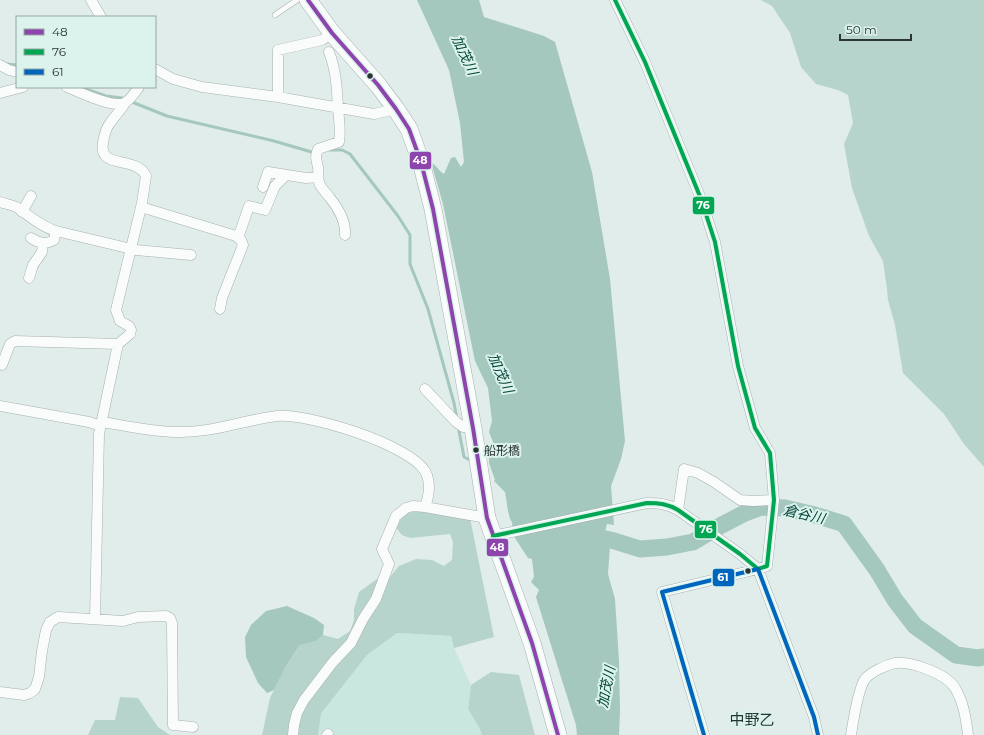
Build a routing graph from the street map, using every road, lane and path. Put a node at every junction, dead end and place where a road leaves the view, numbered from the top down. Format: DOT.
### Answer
graph roads {
  1 [pos="91,0"];
  2 [pos="297,0"];
  3 [pos="308,0"];
  4 [pos="615,0"];
  5 [pos="275,15"];
  6 [pos="100,16"];
  7 [pos="332,33"];
  8 [pos="329,52"];
  9 [pos="9,69"];
  10 [pos="156,70"];
  11 [pos="16,78"];
  12 [pos="19,88"];
  13 [pos="70,88"];
  14 [pos="138,88"];
  15 [pos="0,93"];
  16 [pos="278,97"];
  17 [pos="125,103"];
  18 [pos="338,107"];
  19 [pos="396,109"];
  20 [pos="286,175"];
  21 [pos="318,177"];
  22 [pos="263,187"];
  23 [pos="31,196"];
  24 [pos="0,202"];
  25 [pos="141,207"];
  26 [pos="22,212"];
  27 [pos="56,231"];
  28 [pos="346,235"];
  29 [pos="31,238"];
  30 [pos="238,238"];
  31 [pos="43,243"];
  32 [pos="131,249"];
  33 [pos="191,255"];
  34 [pos="29,278"];
  35 [pos="220,309"];
  36 [pos="118,344"];
  37 [pos="0,364"];
  38 [pos="425,389"];
  39 [pos="0,406"];
  40 [pos="102,424"];
  41 [pos="473,428"];
  42 [pos="774,500"];
  43 [pos="425,507"];
  44 [pos="678,510"];
  45 [pos="487,518"];
  46 [pos="497,535"];
  47 [pos="758,569"];
  48 [pos="95,619"];
  49 [pos="0,692"];
  50 [pos="193,727"];
  51 [pos="293,735"];
  52 [pos="558,735"];
  53 [pos="704,735"];
  54 [pos="818,735"];
  55 [pos="851,735"];
  56 [pos="968,735"];
  1 -- 6 [label="street"];
  2 -- 5 [label="lane"];
  3 -- 7 [label="highway"];
  4 -- 42 [label="street"];
  7 -- 16 [label="street"];
  7 -- 19 [label="highway"];
  8 -- 18 [label="street"];
  9 -- 11 [label="street"];
  10 -- 16 [label="street"];
  12 -- 15 [label="street"];
  13 -- 17 [label="street"];
  14 -- 17 [label="street"];
  16 -- 18 [label="street"];
  17 -- 25 [label="street"];
  18 -- 19 [label="street"];
  18 -- 21 [label="street"];
  19 -- 41 [label="highway"];
  20 -- 21 [label="street"];
  20 -- 22 [label="street"];
  20 -- 30 [label="street"];
  21 -- 28 [label="street"];
  23 -- 26 [label="street"];
  24 -- 26 [label="street"];
  25 -- 30 [label="street"];
  25 -- 32 [label="street"];
  26 -- 27 [label="street"];
  27 -- 31 [label="street"];
  27 -- 32 [label="street"];
  29 -- 31 [label="street"];
  30 -- 35 [label="street"];
  31 -- 34 [label="street"];
  32 -- 33 [label="street"];
  32 -- 36 [label="street"];
  36 -- 37 [label="street"];
  36 -- 40 [label="street"];
  38 -- 41 [label="street"];
  39 -- 40 [label="street"];
  40 -- 43 [label="street"];
  40 -- 48 [label="street"];
  41 -- 45 [label="highway"];
  42 -- 44 [label="street"];
  42 -- 47 [label="street"];
  43 -- 45 [label="street"];
  43 -- 51 [label="street"];
  44 -- 46 [label="street"];
  44 -- 47 [label="street"];
  45 -- 46 [label="highway"];
  46 -- 52 [label="highway"];
  47 -- 53 [label="street"];
  47 -- 54 [label="street"];
  48 -- 49 [label="street"];
  48 -- 50 [label="street"];
  55 -- 56 [label="street"];
}
